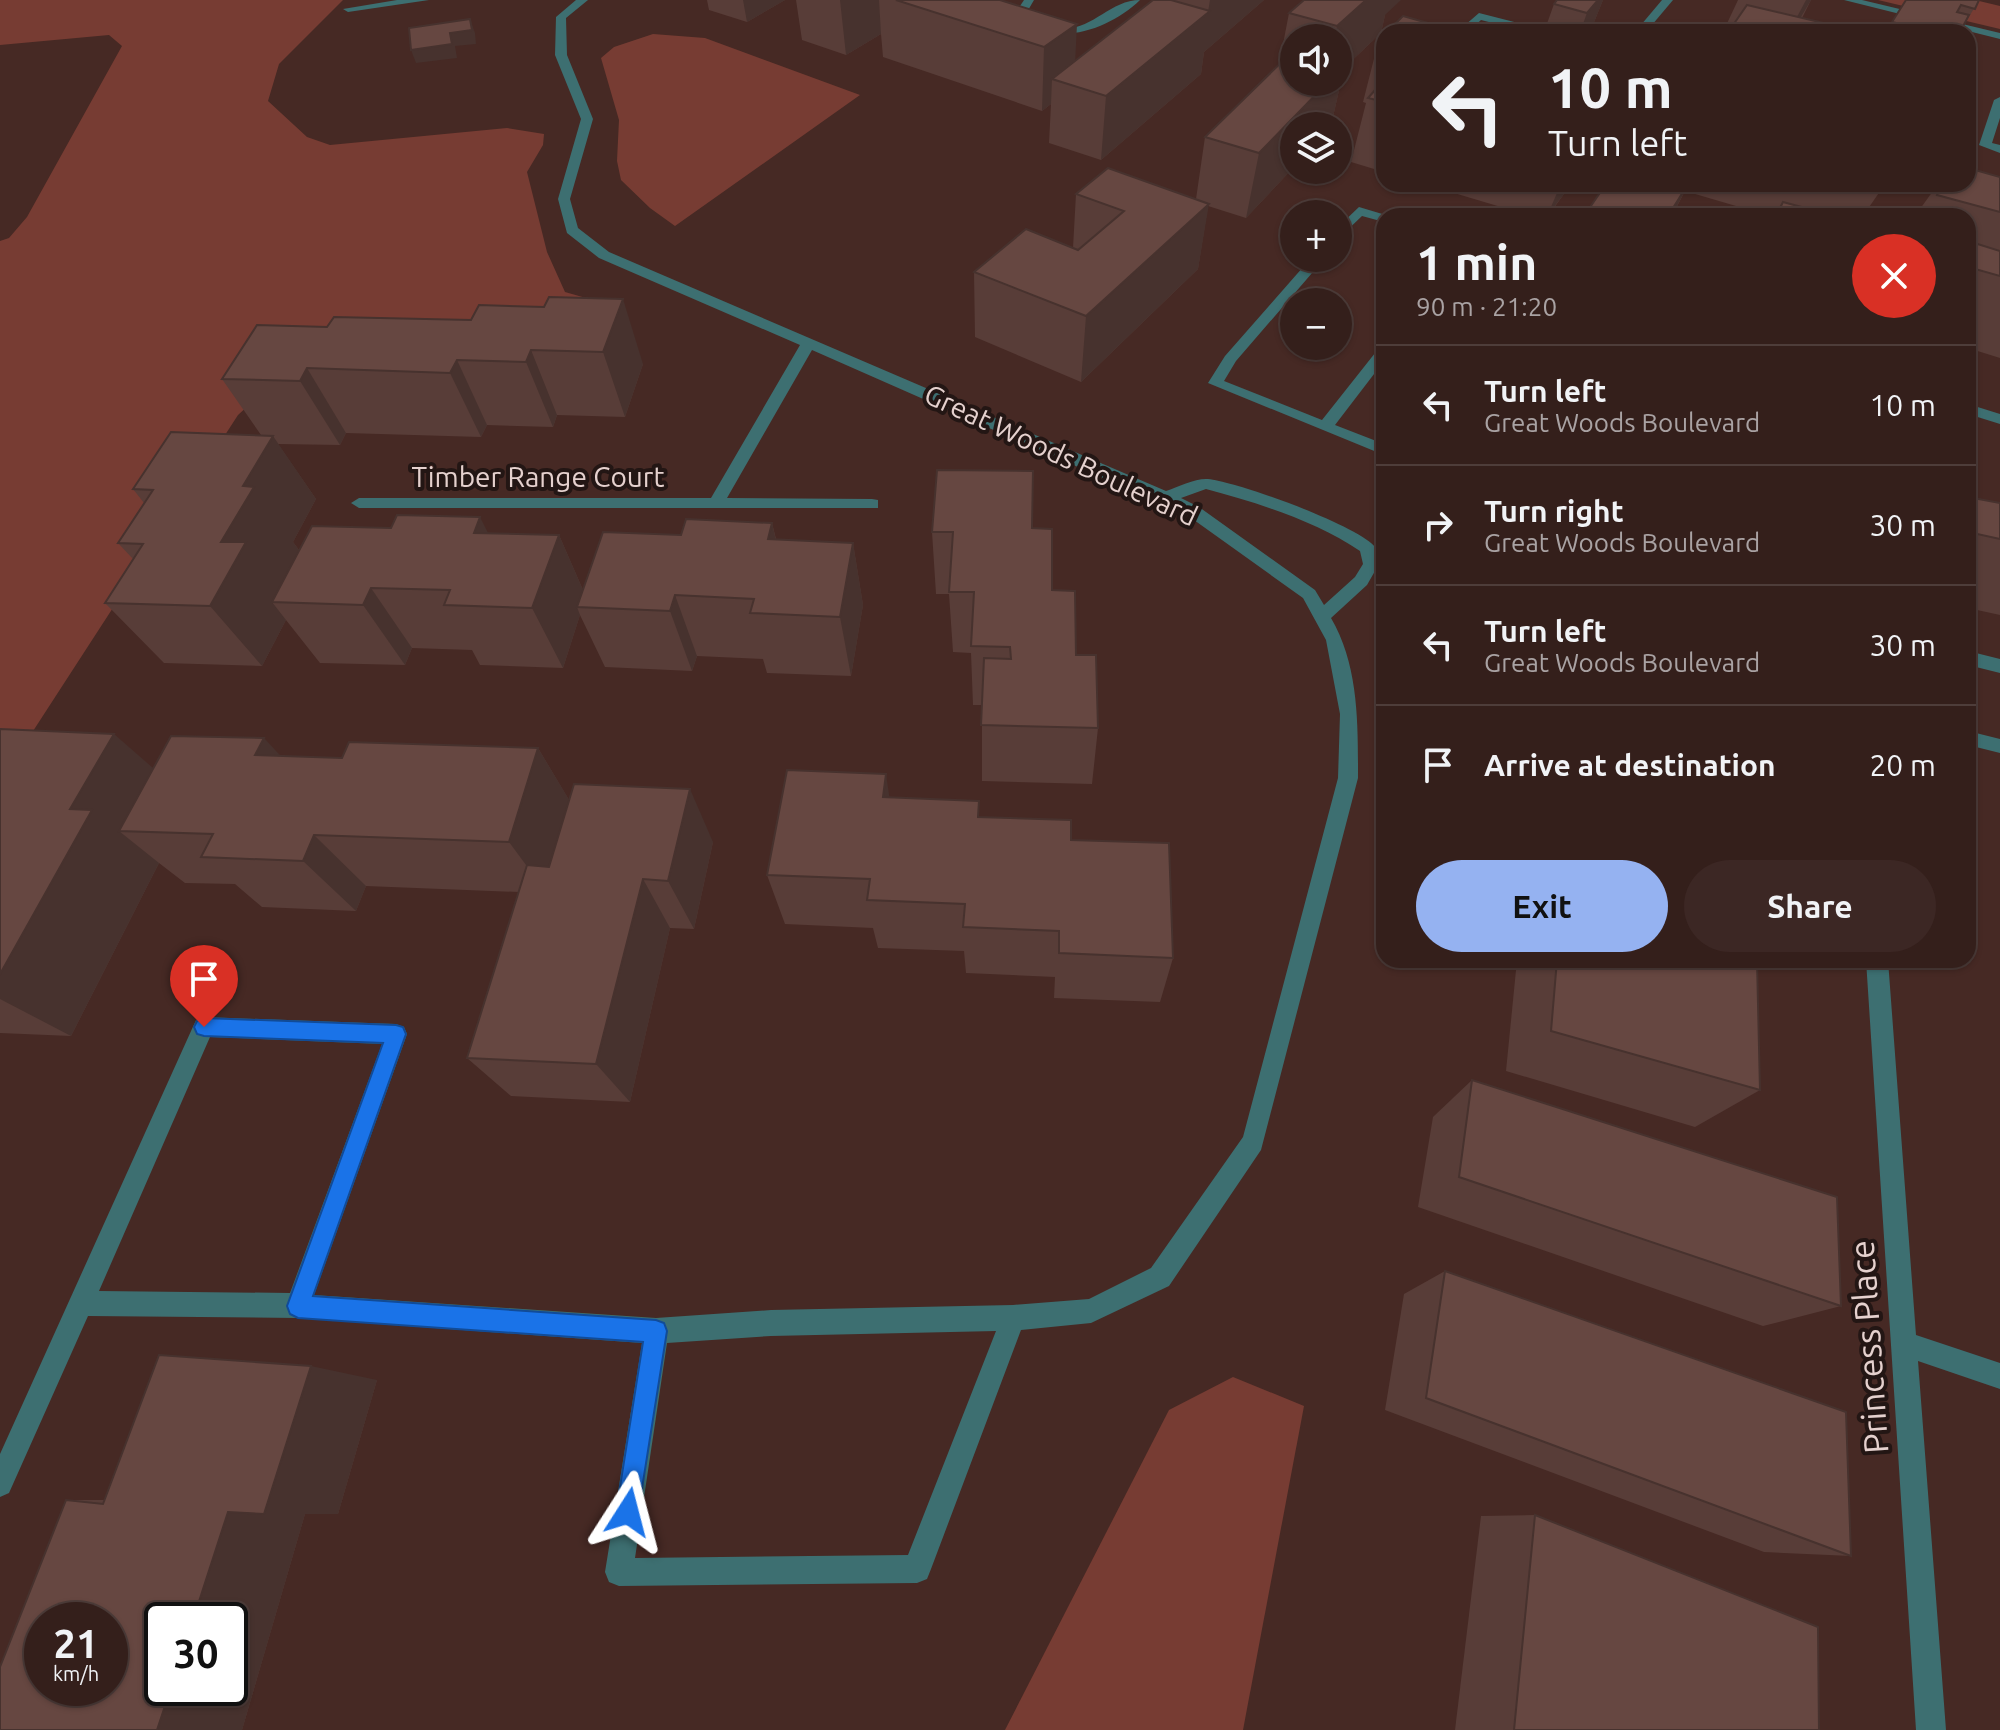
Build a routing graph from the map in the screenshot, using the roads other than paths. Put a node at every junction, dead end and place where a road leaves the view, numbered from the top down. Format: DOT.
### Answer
graph roads {
  1 [pos="424,0"];
  2 [pos="573,0"];
  3 [pos="582,0"];
  4 [pos="1029,0"];
  5 [pos="1135,0"];
  6 [pos="1668,0"];
  7 [pos="1849,0"];
  8 [pos="348,9"];
  9 [pos="1470,24"];
  10 [pos="1510,24"];
  11 [pos="1647,24"];
  12 [pos="1950,24"];
  13 [pos="1976,30"];
  14 [pos="2000,36"];
  15 [pos="2000,100"];
  16 [pos="2000,149"];
  17 [pos="1949,192"];
  18 [pos="2000,206"];
  19 [pos="1376,216"];
  20 [pos="1352,219"];
  21 [pos="1306,272"];
  22 [pos="809,342"];
  23 [pos="1376,361"];
  24 [pos="1976,412"];
  25 [pos="2000,419"];
  26 [pos="1325,427"];
  27 [pos="1376,447"];
  28 [pos="1165,497"];
  29 [pos="359,503"];
  30 [pos="716,504"];
  31 [pos="872,504"];
  32 [pos="1322,617"];
  33 [pos="1976,660"];
  34 [pos="2000,666"];
  35 [pos="1976,740"];
  36 [pos="2000,746"];
  37 [pos="1878,968"];
  38 [pos="81,1303"];
  39 [pos="298,1306"];
  40 [pos="1013,1318"];
  41 [pos="656,1331"];
  42 [pos="1903,1343"];
  43 [pos="2000,1376"];
  44 [pos="0,1484"];
  45 [pos="1931,1730"];
  1 -- 8 [label="street"];
  2 -- 3 [label="street"];
  3 -- 22 [label="street, Great Woods Boulevard"];
  4 -- 5 [label="street"];
  6 -- 11 [label="street"];
  7 -- 12 [label="street"];
  9 -- 10 [label="street"];
  13 -- 14 [label="street"];
  15 -- 16 [label="street"];
  17 -- 18 [label="street"];
  19 -- 20 [label="street"];
  21 -- 26 [label="street"];
  22 -- 28 [label="street, Great Woods Boulevard"];
  22 -- 30 [label="street"];
  23 -- 26 [label="street"];
  24 -- 25 [label="street"];
  26 -- 27 [label="street"];
  28 -- 32 [label="street, Great Woods Boulevard"];
  28 -- 32 [label="street"];
  29 -- 30 [label="street, Timber Range Court"];
  30 -- 31 [label="street, Timber Range Court"];
  32 -- 40 [label="street, Great Woods Boulevard"];
  33 -- 34 [label="street"];
  35 -- 36 [label="street"];
  37 -- 42 [label="street, Princess Place"];
  38 -- 39 [label="street, Great Woods Boulevard"];
  38 -- 39 [label="street"];
  38 -- 44 [label="street"];
  39 -- 41 [label="street, Great Woods Boulevard"];
  40 -- 41 [label="street, Great Woods Boulevard"];
  40 -- 41 [label="street"];
  42 -- 43 [label="street"];
  42 -- 45 [label="street, Princess Place"];
}
